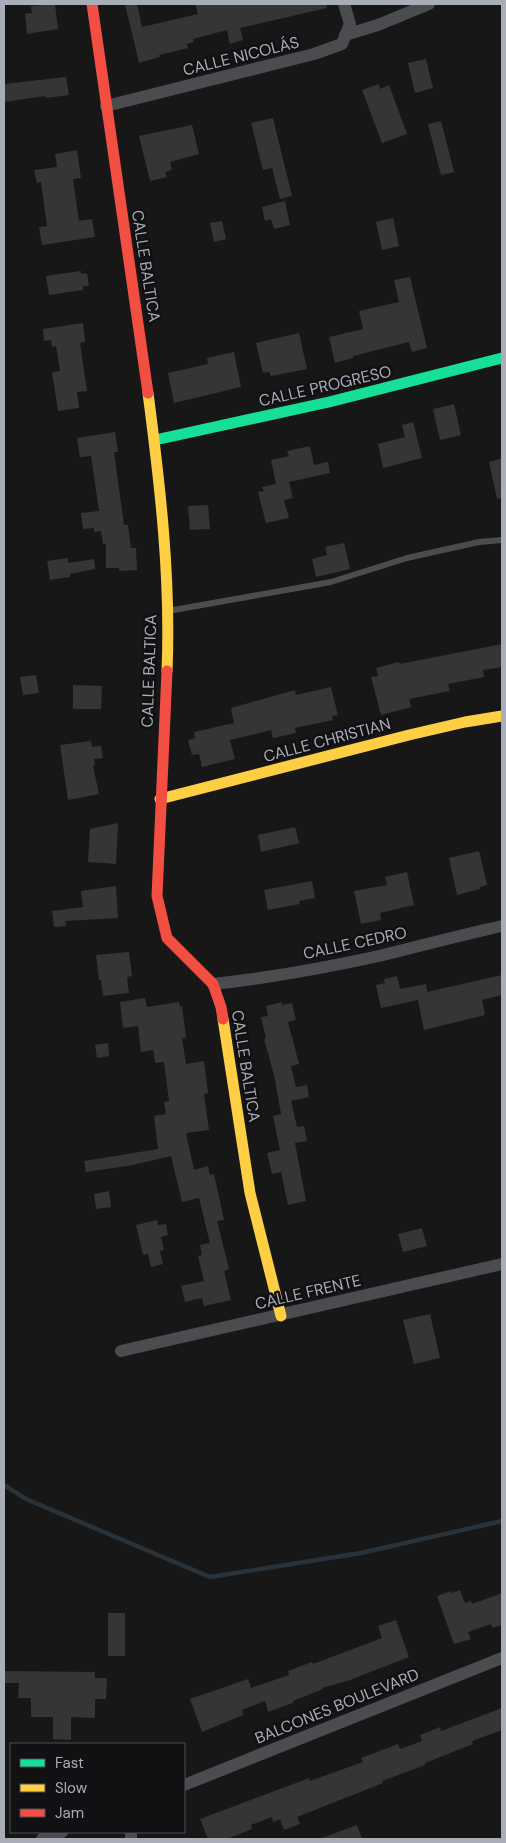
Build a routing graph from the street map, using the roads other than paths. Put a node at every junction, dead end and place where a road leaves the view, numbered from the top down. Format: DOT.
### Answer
graph roads {
  1 [pos="92,4"];
  2 [pos="344,4"];
  3 [pos="429,4"];
  4 [pos="345,35"];
  5 [pos="106,106"];
  6 [pos="502,358"];
  7 [pos="154,440"];
  8 [pos="502,540"];
  9 [pos="167,611"];
  10 [pos="502,716"];
  11 [pos="160,798"];
  12 [pos="502,926"];
  13 [pos="213,984"];
  14 [pos="502,1264"];
  15 [pos="281,1316"];
  16 [pos="121,1351"];
  17 [pos="502,1658"];
  18 [pos="185,1785"];
  19 [pos="59,1833"];
  20 [pos="42,1839"];
  1 -- 5 [label="street, CALLE BALTICA"];
  2 -- 4 [label="street"];
  3 -- 4 [label="street"];
  4 -- 5 [label="street, CALLE NICOLÁS"];
  5 -- 7 [label="street, CALLE BALTICA"];
  6 -- 7 [label="street, CALLE PROGRESO"];
  7 -- 9 [label="street, CALLE BALTICA"];
  8 -- 9 [label="lane"];
  9 -- 11 [label="street, CALLE BALTICA"];
  10 -- 11 [label="street, CALLE CHRISTIAN"];
  11 -- 13 [label="street, CALLE BALTICA"];
  12 -- 13 [label="street, CALLE CEDRO"];
  13 -- 15 [label="street, CALLE BALTICA"];
  14 -- 15 [label="street, CALLE FRENTE"];
  15 -- 16 [label="street, CALLE FRENTE"];
  17 -- 18 [label="street, BALCONES BOULEVARD"];
  19 -- 20 [label="street"];
}
